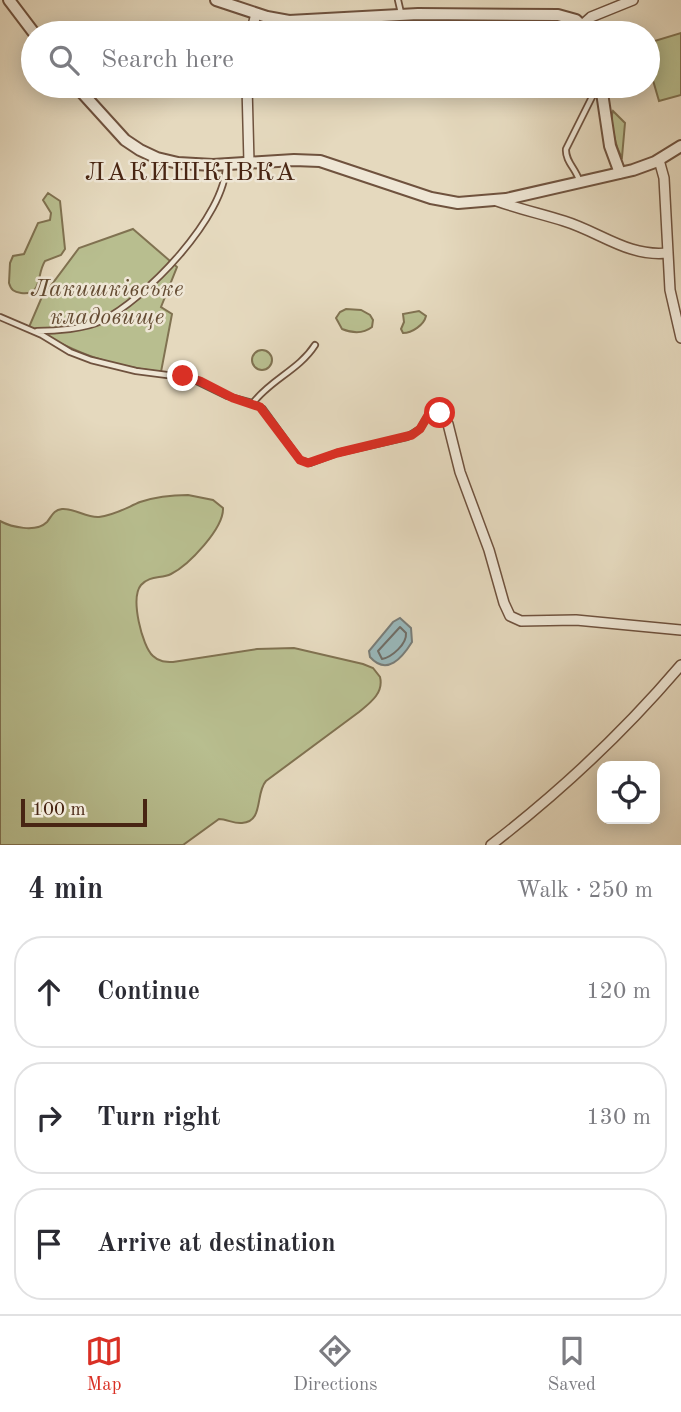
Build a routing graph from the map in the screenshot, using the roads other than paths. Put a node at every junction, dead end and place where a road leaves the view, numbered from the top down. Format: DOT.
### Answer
graph roads {
  1 [pos="9,0"];
  2 [pos="216,0"];
  3 [pos="398,0"];
  4 [pos="633,0"];
  5 [pos="257,14"];
  6 [pos="401,14"];
  7 [pos="25,21"];
  8 [pos="255,21"];
  9 [pos="576,21"];
  10 [pos="589,21"];
  11 [pos="87,98"];
  12 [pos="247,98"];
  13 [pos="592,98"];
  14 [pos="603,98"];
  15 [pos="681,146"];
  16 [pos="659,160"];
  17 [pos="249,163"];
  18 [pos="226,164"];
  19 [pos="620,173"];
  20 [pos="579,182"];
  21 [pos="496,201"];
  22 [pos="667,253"];
  23 [pos="668,271"];
  24 [pos="681,274"];
  25 [pos="1,320"];
  26 [pos="34,331"];
  27 [pos="681,338"];
  28 [pos="314,345"];
  29 [pos="253,403"];
  30 [pos="440,413"];
  31 [pos="681,630"];
  32 [pos="681,665"];
  33 [pos="491,845"];
  1 -- 7 [label="street"];
  2 -- 5 [label="street"];
  3 -- 6 [label="lane"];
  4 -- 10 [label="street"];
  5 -- 6 [label="street"];
  5 -- 8 [label="street"];
  6 -- 9 [label="street"];
  11 -- 18 [label="street"];
  12 -- 17 [label="street"];
  13 -- 20 [label="lane"];
  14 -- 19 [label="street"];
  15 -- 16 [label="street"];
  16 -- 19 [label="street"];
  16 -- 22 [label="street"];
  17 -- 18 [label="street"];
  17 -- 21 [label="street"];
  18 -- 26 [label="lane"];
  19 -- 20 [label="street"];
  20 -- 21 [label="street"];
  21 -- 22 [label="street"];
  22 -- 23 [label="street"];
  23 -- 24 [label="street"];
  23 -- 27 [label="street"];
  25 -- 26 [label="lane"];
  26 -- 29 [label="lane"];
  28 -- 29 [label="lane"];
  29 -- 30 [label="lane"];
  30 -- 31 [label="street"];
  32 -- 33 [label="street"];
}
